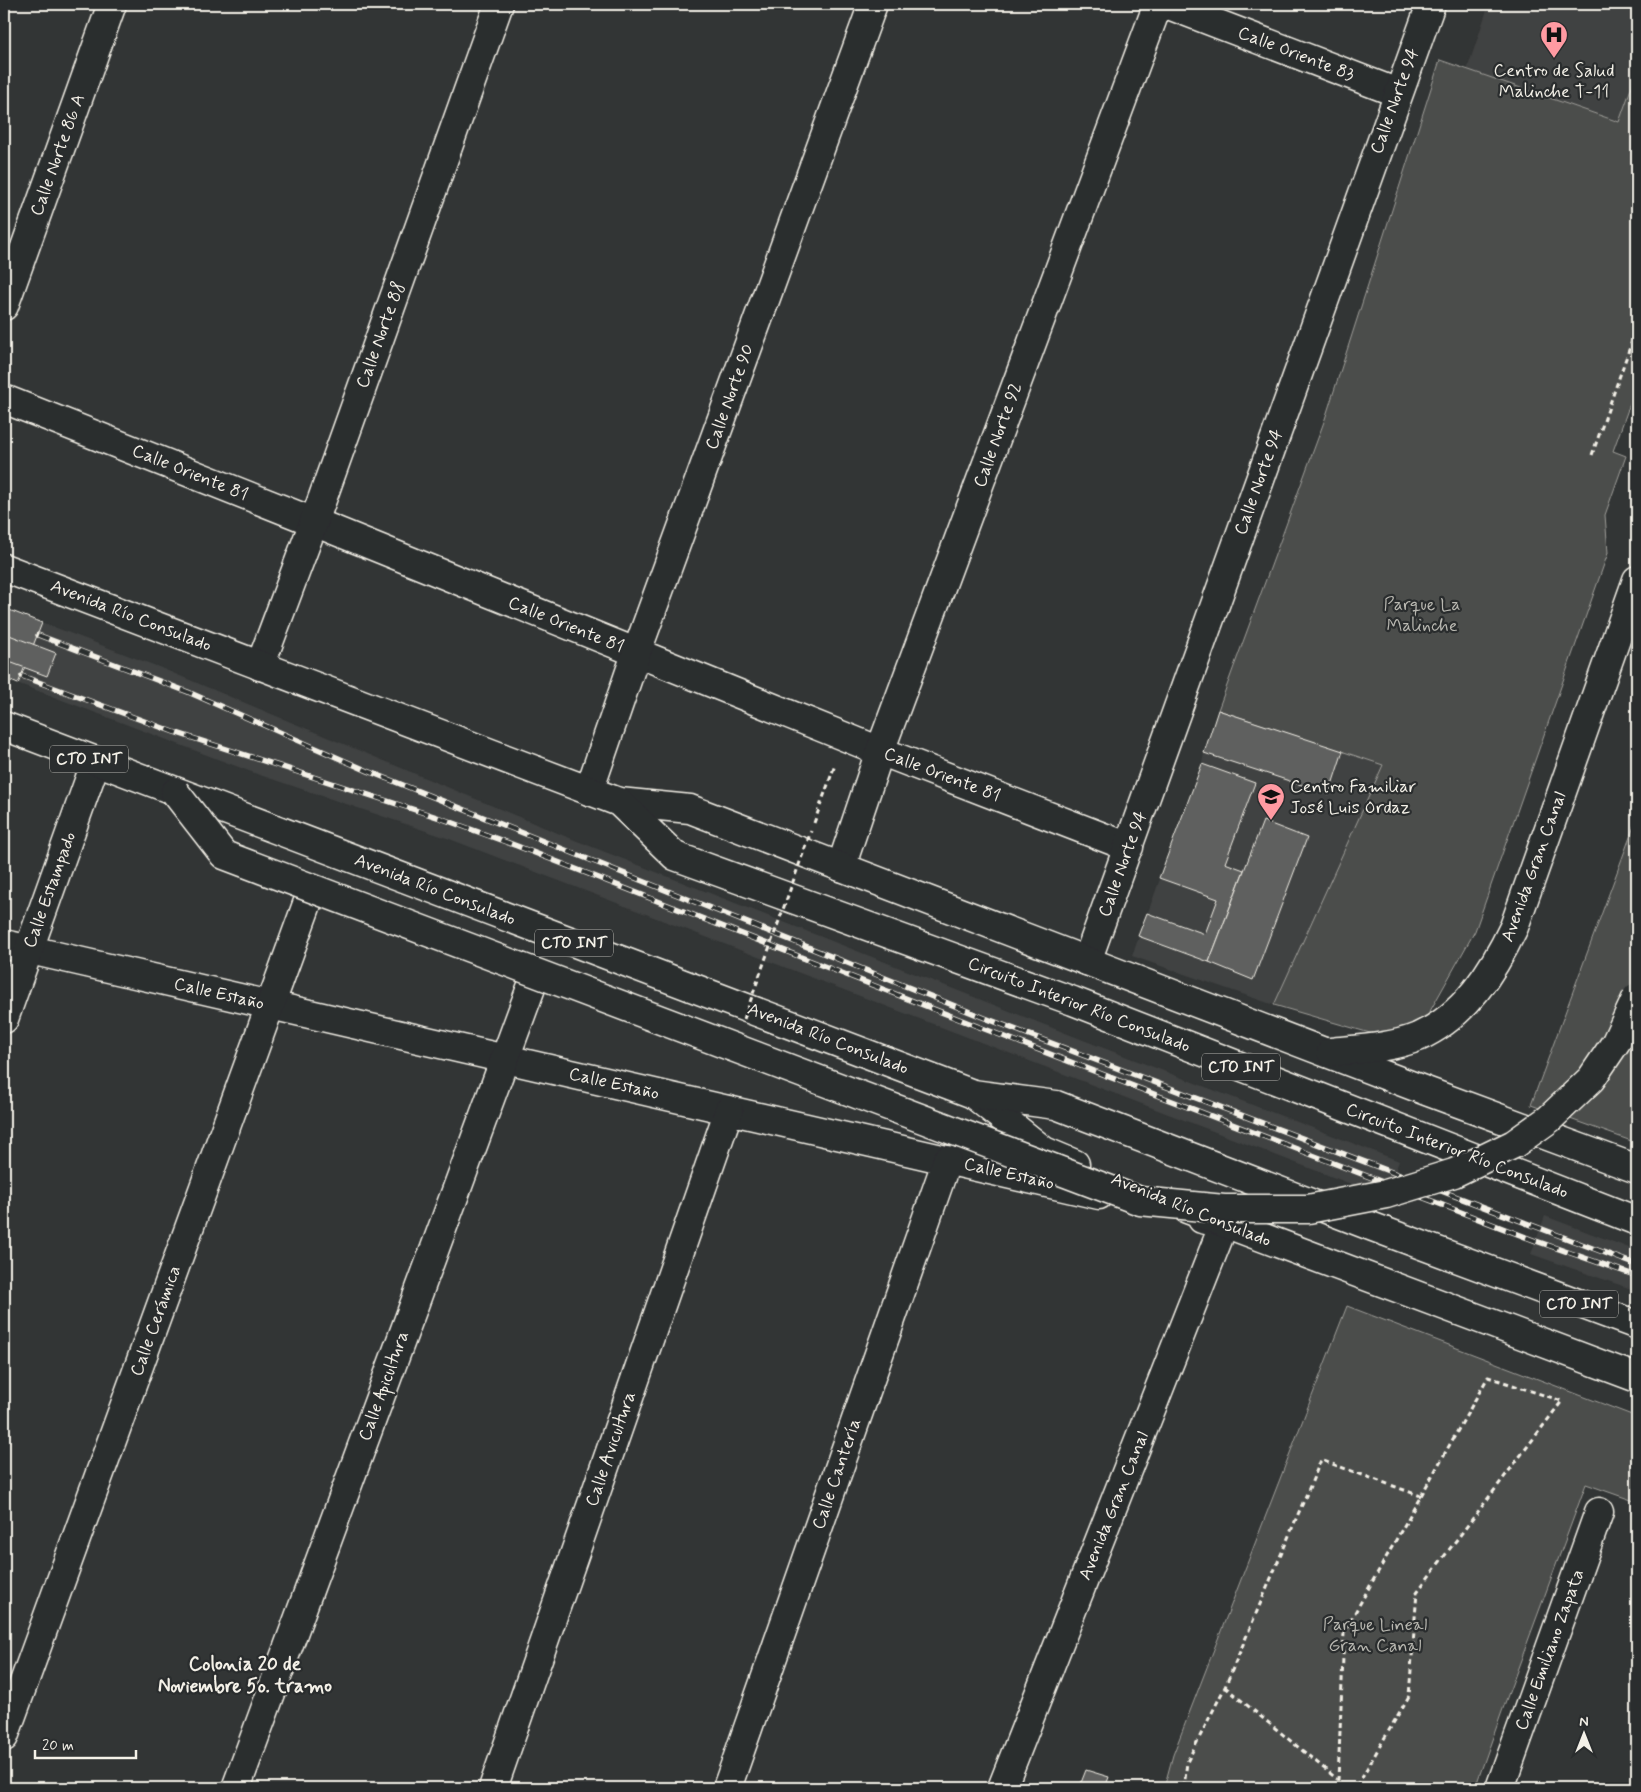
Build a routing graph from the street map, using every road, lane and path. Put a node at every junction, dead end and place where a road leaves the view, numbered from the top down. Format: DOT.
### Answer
graph roads {
  1 [pos="112,4"];
  2 [pos="499,4"];
  3 [pos="873,4"];
  4 [pos="1158,4"];
  5 [pos="1166,4"];
  6 [pos="1431,4"];
  7 [pos="1398,93"];
  8 [pos="4,306"];
  9 [pos="1637,327"];
  10 [pos="4,399"];
  11 [pos="1592,455"];
  12 [pos="314,522"];
  13 [pos="4,568"];
  14 [pos="1637,580"];
  15 [pos="636,654"];
  16 [pos="260,666"];
  17 [pos="4,726"];
  18 [pos="846,736"];
  19 [pos="880,752"];
  20 [pos="96,762"];
  21 [pos="589,791"];
  22 [pos="175,792"];
  23 [pos="618,802"];
  24 [pos="817,814"];
  25 [pos="811,831"];
  26 [pos="1129,847"];
  27 [pos="841,867"];
  28 [pos="307,904"];
  29 [pos="16,947"];
  30 [pos="1087,961"];
  31 [pos="532,985"];
  32 [pos="1637,997"];
  33 [pos="271,1006"];
  34 [pos="4,1019"];
  35 [pos="741,1027"];
  36 [pos="1328,1053"];
  37 [pos="505,1059"];
  38 [pos="972,1094"];
  39 [pos="729,1110"];
  40 [pos="947,1160"];
  41 [pos="1637,1169"];
  42 [pos="1637,1221"];
  43 [pos="1224,1224"];
  44 [pos="1637,1326"];
  45 [pos="1637,1378"];
  46 [pos="1421,1496"];
  47 [pos="1599,1512"];
  48 [pos="1225,1687"];
  49 [pos="4,1737"];
  50 [pos="1338,1780"];
  51 [pos="236,1788"];
  52 [pos="493,1788"];
  53 [pos="727,1788"];
  54 [pos="1002,1788"];
  55 [pos="1184,1788"];
  56 [pos="1332,1788"];
  57 [pos="1358,1788"];
  58 [pos="1500,1788"];
  1 -- 8 [label="main road, Calle Norte 86 A"];
  2 -- 12 [label="main road, Calle Norte 88"];
  3 -- 15 [label="main road, Calle Norte 90"];
  4 -- 19 [label="main road, Calle Norte 92"];
  5 -- 7 [label="main road, Calle Oriente 83"];
  6 -- 7 [label="main road, Calle Norte 94"];
  7 -- 26 [label="main road, Calle Norte 94"];
  9 -- 11 [label="path"];
  10 -- 12 [label="main road, Calle Oriente 81"];
  12 -- 15 [label="main road, Calle Oriente 81"];
  12 -- 16 [label="main road, Calle Norte 88"];
  13 -- 16 [label="main road, Avenida Río Consulado / CTO INT"];
  14 -- 36 [label="main road, Avenida Gran Canal"];
  15 -- 18 [label="main road, Calle Oriente 81"];
  15 -- 21 [label="main road, Calle Norte 90"];
  16 -- 21 [label="main road, Avenida Río Consulado / CTO INT"];
  17 -- 20 [label="main road, Avenida Río Consulado / CTO INT"];
  18 -- 19 [label="main road, Calle Oriente 81"];
  18 -- 24 [label="path"];
  19 -- 26 [label="main road, Calle Oriente 81"];
  19 -- 27 [label="main road, Calle Norte 92"];
  20 -- 22 [label="main road, Avenida Río Consulado / CTO INT"];
  20 -- 29 [label="main road, Calle Estampado"];
  21 -- 23 [label="main road, Avenida Río Consulado / CTO INT"];
  22 -- 32 [label="main road, bridge"];
  22 -- 38 [label="main road, Avenida Río Consulado / CTO INT"];
  23 -- 27 [label="main road, Avenida Río Consulado / CTO INT"];
  23 -- 42 [label="main road, Circuito Interior Río Consulado / CTO INT"];
  25 -- 35 [label="path, bridge"];
  26 -- 30 [label="main road, Calle Norte 94"];
  27 -- 30 [label="main road, Avenida Río Consulado / CTO INT"];
  28 -- 33 [label="main road, Calle Cerámica"];
  29 -- 33 [label="main road, Calle Estaño"];
  29 -- 34 [label="main road, Calle Estampado"];
  30 -- 36 [label="main road, Avenida Río Consulado / CTO INT"];
  31 -- 37 [label="main road, Calle Apicultura"];
  33 -- 37 [label="main road, Calle Estaño"];
  33 -- 49 [label="main road, Calle Cerámica"];
  36 -- 41 [label="main road, Avenida Río Consulado / CTO INT"];
  37 -- 39 [label="main road, Calle Estaño"];
  37 -- 51 [label="main road, Calle Apicultura"];
  38 -- 43 [label="main road, Avenida Río Consulado / CTO INT"];
  38 -- 44 [label="main road, CTO INT"];
  39 -- 40 [label="main road, Calle Estaño"];
  39 -- 52 [label="main road, Calle Avicultura"];
  40 -- 43 [label="main road, Calle Estaño"];
  40 -- 53 [label="main road, Calle Cantería"];
  43 -- 45 [label="main road, Avenida Río Consulado / CTO INT"];
  43 -- 54 [label="main road, Avenida Gran Canal"];
  46 -- 48 [label="path"];
  46 -- 50 [label="path"];
  46 -- 57 [label="path"];
  47 -- 58 [label="main road, Calle Emiliano Zapata"];
  48 -- 50 [label="path"];
  48 -- 55 [label="path"];
  50 -- 56 [label="path"];
}
